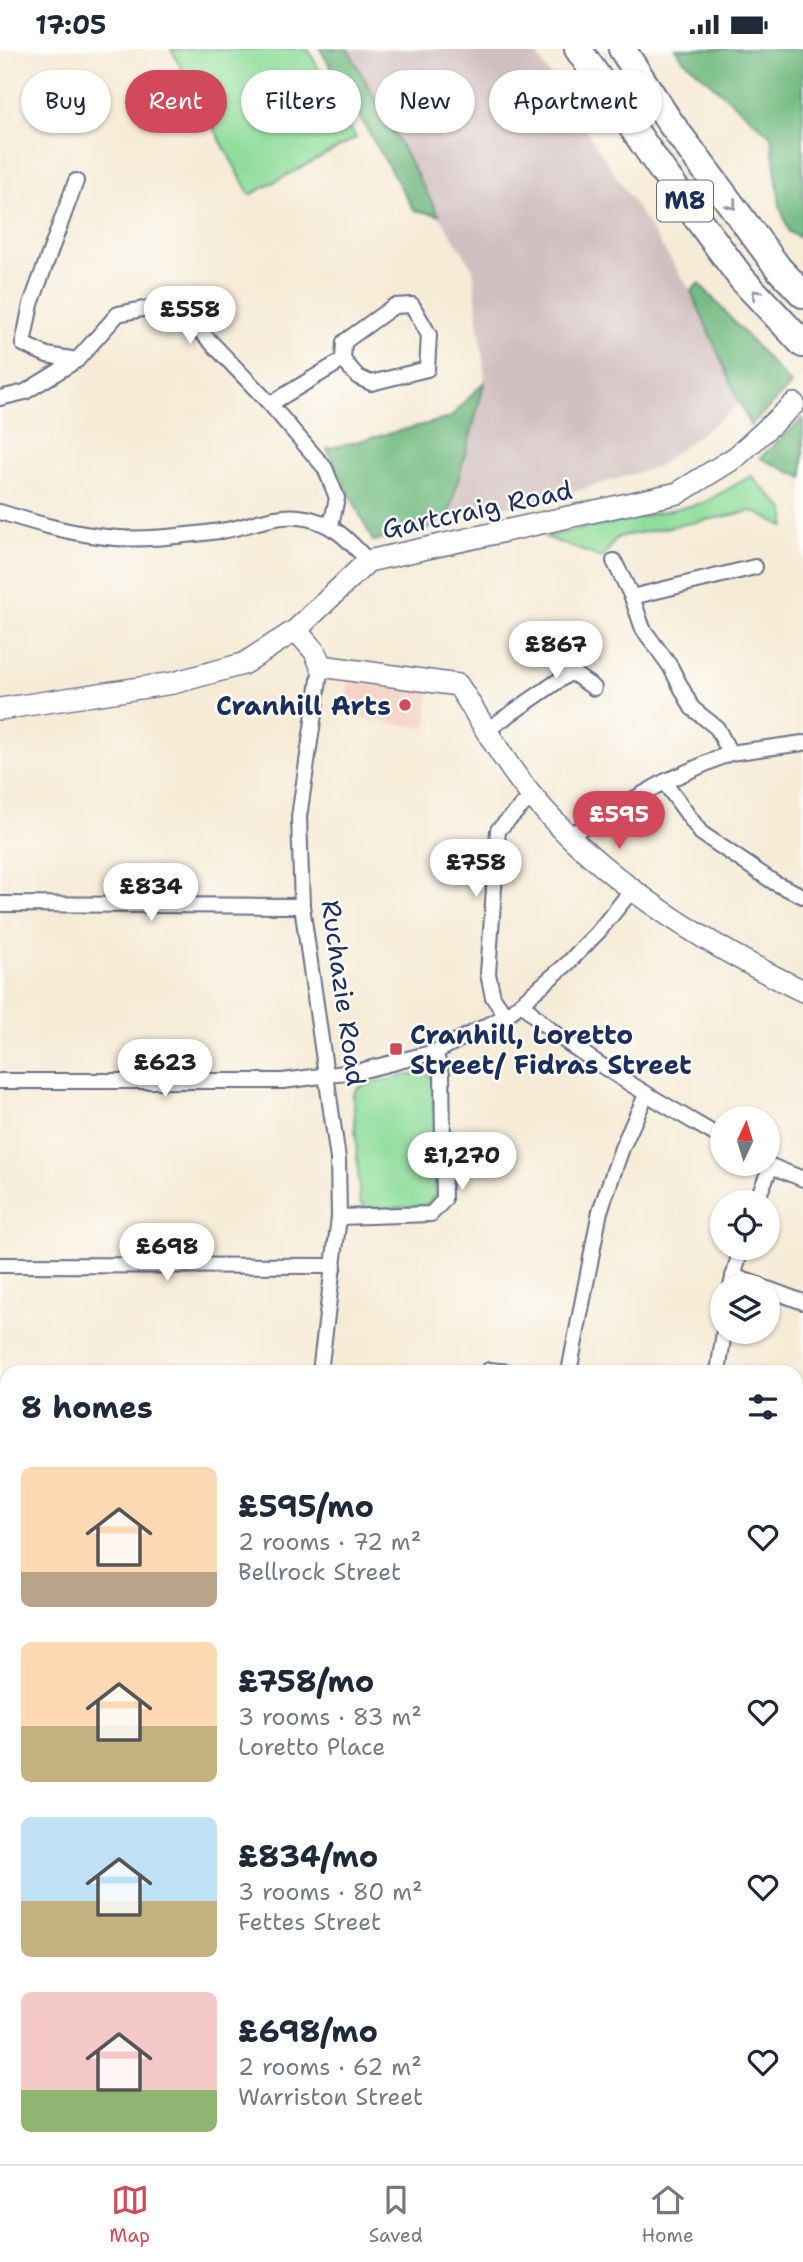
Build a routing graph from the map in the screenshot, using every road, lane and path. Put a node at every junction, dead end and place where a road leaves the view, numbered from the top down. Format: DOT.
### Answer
graph roads {
  1 [pos="578,49"];
  2 [pos="622,49"];
  3 [pos="76,181"];
  4 [pos="803,294"];
  5 [pos="803,344"];
  6 [pos="343,360"];
  7 [pos="77,361"];
  8 [pos="0,398"];
  9 [pos="799,400"];
  10 [pos="270,404"];
  11 [pos="0,512"];
  12 [pos="331,525"];
  13 [pos="368,561"];
  14 [pos="614,562"];
  15 [pos="755,567"];
  16 [pos="632,597"];
  17 [pos="296,630"];
  18 [pos="567,644"];
  19 [pos="321,666"];
  20 [pos="571,671"];
  21 [pos="594,688"];
  22 [pos="0,709"];
  23 [pos="487,730"];
  24 [pos="803,743"];
  25 [pos="730,753"];
  26 [pos="664,782"];
  27 [pos="532,796"];
  28 [pos="569,835"];
  29 [pos="632,890"];
  30 [pos="803,897"];
  31 [pos="0,904"];
  32 [pos="302,906"];
  33 [pos="803,991"];
  34 [pos="522,1003"];
  35 [pos="506,1016"];
  36 [pos="435,1052"];
  37 [pos="327,1077"];
  38 [pos="0,1081"];
  39 [pos="646,1095"];
  40 [pos="710,1132"];
  41 [pos="780,1170"];
  42 [pos="803,1179"];
  43 [pos="339,1217"];
  44 [pos="0,1265"];
  45 [pos="334,1266"];
  46 [pos="780,1293"];
  47 [pos="803,1302"];
  48 [pos="722,1344"];
  49 [pos="321,1365"];
  50 [pos="570,1365"];
  51 [pos="719,1365"];
  5 -- 1 [label="highway, M8, one-way"];
  2 -- 4 [label="highway, M8, one-way"];
  3 -- 7 [label="street"];
  6 -- 6 [label="street"];
  6 -- 10 [label="street"];
  7 -- 8 [label="street"];
  7 -- 10 [label="street"];
  9 -- 13 [label="street, Gartcraig Road"];
  10 -- 12 [label="street"];
  11 -- 12 [label="street"];
  12 -- 13 [label="street"];
  13 -- 17 [label="street, Gartcraig Road"];
  14 -- 16 [label="street"];
  15 -- 16 [label="street"];
  16 -- 25 [label="street"];
  17 -- 19 [label="street"];
  17 -- 22 [label="street, Gartcraig Road"];
  18 -- 20 [label="street"];
  19 -- 23 [label="street"];
  19 -- 32 [label="street, Ruchazie Road"];
  20 -- 21 [label="street"];
  20 -- 23 [label="street"];
  23 -- 27 [label="street"];
  24 -- 25 [label="street"];
  25 -- 26 [label="street"];
  26 -- 28 [label="street"];
  26 -- 30 [label="street"];
  27 -- 28 [label="street"];
  27 -- 35 [label="street"];
  28 -- 29 [label="street"];
  29 -- 33 [label="street"];
  29 -- 34 [label="street"];
  31 -- 32 [label="street"];
  32 -- 37 [label="street, Ruchazie Road"];
  34 -- 35 [label="street"];
  34 -- 39 [label="street"];
  35 -- 36 [label="street"];
  36 -- 37 [label="street"];
  36 -- 43 [label="street"];
  37 -- 38 [label="street"];
  37 -- 43 [label="street, Ruchazie Road"];
  39 -- 40 [label="street"];
  39 -- 50 [label="street"];
  41 -- 42 [label="street"];
  43 -- 45 [label="street, Ruchazie Road"];
  44 -- 45 [label="street"];
  45 -- 49 [label="street, Ruchazie Road"];
  46 -- 47 [label="street"];
  48 -- 51 [label="street"];
}
